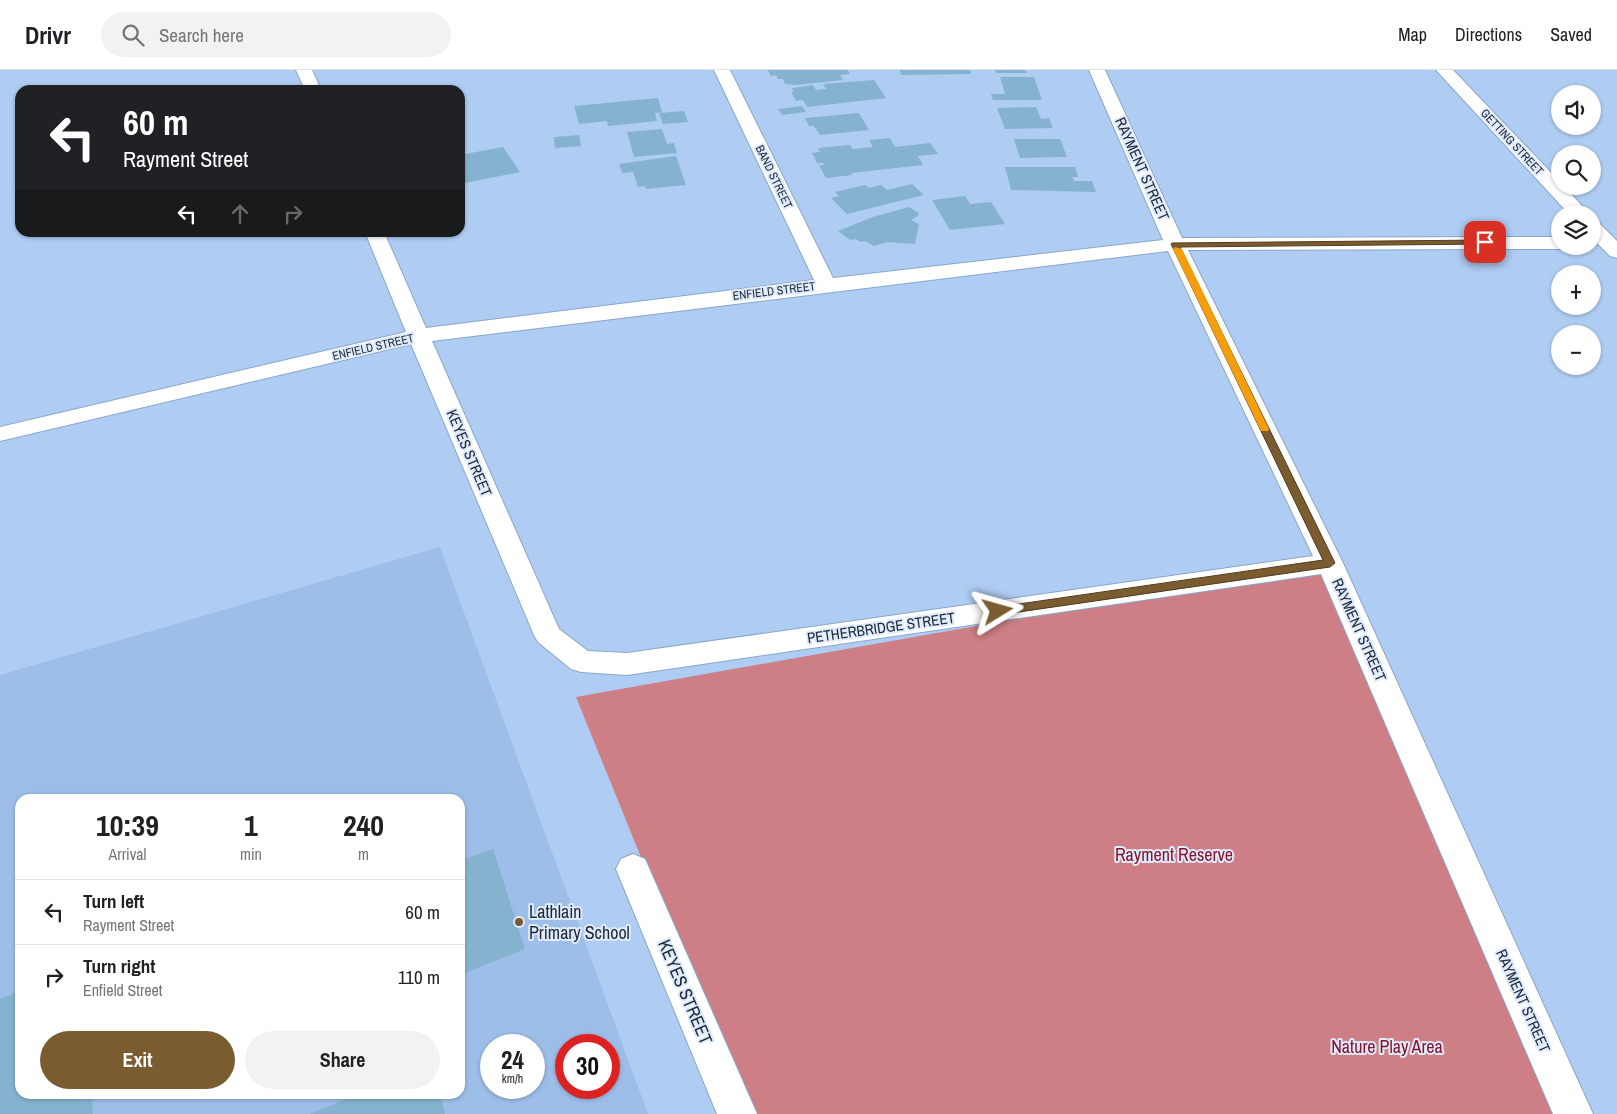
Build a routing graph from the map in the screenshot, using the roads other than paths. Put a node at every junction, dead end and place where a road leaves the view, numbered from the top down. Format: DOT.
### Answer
graph roads {
  1 [pos="304,70"];
  2 [pos="722,70"];
  3 [pos="1097,70"];
  4 [pos="1444,70"];
  5 [pos="310,85"];
  6 [pos="1572,205"];
  7 [pos="376,237"];
  8 [pos="1551,243"];
  9 [pos="1175,244"];
  10 [pos="826,284"];
  11 [pos="418,336"];
  12 [pos="0,434"];
  13 [pos="1330,563"];
  14 [pos="581,661"];
  15 [pos="633,869"];
  16 [pos="738,1114"];
  17 [pos="1572,1114"];
  1 -- 5 [label="street"];
  2 -- 10 [label="street, BAND STREET"];
  3 -- 9 [label="street, RAYMENT STREET"];
  4 -- 6 [label="street, GETTING STREET"];
  7 -- 11 [label="street, KEYES STREET"];
  8 -- 9 [label="street, ENFIELD STREET"];
  9 -- 10 [label="street, ENFIELD STREET"];
  9 -- 13 [label="street, RAYMENT STREET"];
  10 -- 11 [label="street, ENFIELD STREET"];
  11 -- 12 [label="street, ENFIELD STREET"];
  11 -- 14 [label="street, KEYES STREET"];
  13 -- 14 [label="street, PETHERBRIDGE STREET"];
  13 -- 17 [label="street, RAYMENT STREET"];
  15 -- 16 [label="street, KEYES STREET"];
}
